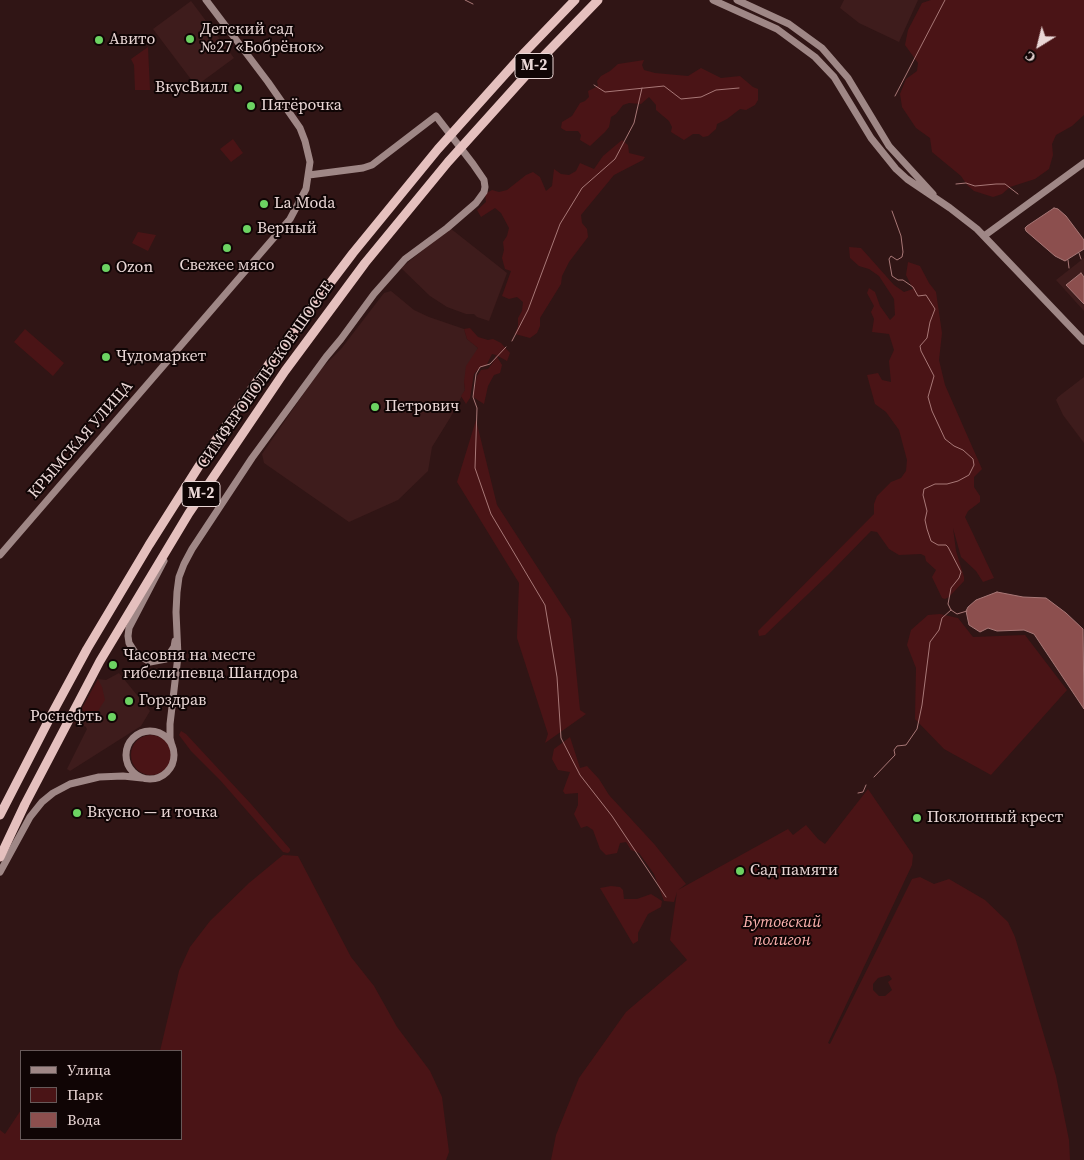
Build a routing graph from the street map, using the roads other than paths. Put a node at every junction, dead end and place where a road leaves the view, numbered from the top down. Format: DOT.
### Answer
graph roads {
  1 [pos="206,0"];
  2 [pos="575,0"];
  3 [pos="598,0"];
  4 [pos="713,0"];
  5 [pos="737,0"];
  6 [pos="1084,163"];
  7 [pos="309,175"];
  8 [pos="937,199"];
  9 [pos="984,236"];
  10 [pos="1084,341"];
  11 [pos="180,526"];
  12 [pos="0,555"];
  13 [pos="177,628"];
  14 [pos="172,746"];
  15 [pos="142,778"];
  16 [pos="0,815"];
  17 [pos="0,857"];
  18 [pos="0,872"];
  1 -- 7 [label="street, КРЫМСКАЯ УЛИЦА"];
  2 -- 16 [label="highway, СИМФЕРОПОЛЬСКОЕ ШОССЕ / М-2"];
  3 -- 11 [label="highway, СИМФЕРОПОЛЬСКОЕ ШОССЕ / М-2"];
  4 -- 8 [label="street"];
  5 -- 8 [label="street"];
  6 -- 9 [label="street"];
  7 -- 12 [label="street, КРЫМСКАЯ УЛИЦА"];
  7 -- 13 [label="street"];
  8 -- 9 [label="street"];
  9 -- 10 [label="street"];
  11 -- 13 [label="street"];
  11 -- 17 [label="highway, СИМФЕРОПОЛЬСКОЕ ШОССЕ / М-2"];
  13 -- 14 [label="street"];
  14 -- 15 [label="street"];
  14 -- 15 [label="street"];
  15 -- 18 [label="street"];
}
